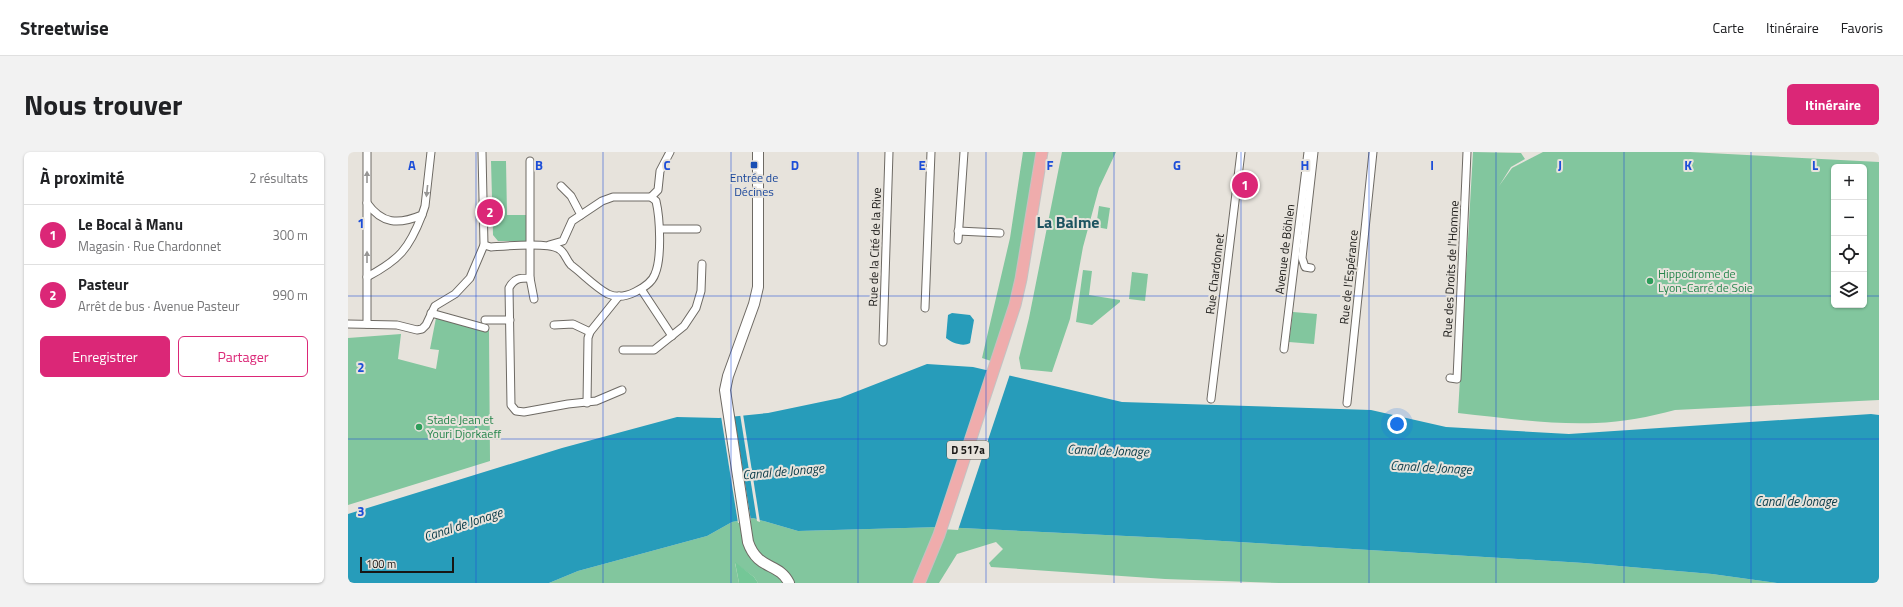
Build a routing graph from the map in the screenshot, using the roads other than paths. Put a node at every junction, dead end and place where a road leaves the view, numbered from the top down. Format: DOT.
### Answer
graph roads {
  1 [pos="367,152"];
  2 [pos="431,152"];
  3 [pos="482,152"];
  4 [pos="670,152"];
  5 [pos="758,152"];
  6 [pos="889,152"];
  7 [pos="931,152"];
  8 [pos="964,152"];
  9 [pos="1042,152"];
  10 [pos="1240,152"];
  11 [pos="1308,152"];
  12 [pos="1314,152"];
  13 [pos="1373,152"];
  14 [pos="1467,152"];
  15 [pos="530,160"];
  16 [pos="561,186"];
  17 [pos="653,199"];
  18 [pos="367,203"];
  19 [pos="422,215"];
  20 [pos="581,215"];
  21 [pos="660,229"];
  22 [pos="697,229"];
  23 [pos="958,231"];
  24 [pos="1000,233"];
  25 [pos="958,240"];
  26 [pos="563,241"];
  27 [pos="484,244"];
  28 [pos="549,245"];
  29 [pos="530,246"];
  30 [pos="563,252"];
  31 [pos="702,264"];
  32 [pos="1311,268"];
  33 [pos="367,277"];
  34 [pos="530,278"];
  35 [pos="641,289"];
  36 [pos="619,296"];
  37 [pos="534,299"];
  38 [pos="925,308"];
  39 [pos="431,313"];
  40 [pos="510,320"];
  41 [pos="348,324"];
  42 [pos="367,324"];
  43 [pos="554,325"];
  44 [pos="590,332"];
  45 [pos="672,336"];
  46 [pos="883,342"];
  47 [pos="1284,349"];
  48 [pos="623,350"];
  49 [pos="1450,378"];
  50 [pos="622,390"];
  51 [pos="1211,398"];
  52 [pos="587,403"];
  53 [pos="1347,403"];
  54 [pos="924,570"];
  55 [pos="789,583"];
  56 [pos="911,583"];
  57 [pos="919,583"];
  18 -- 1 [label="street, one-way"];
  2 -- 19 [label="street, one-way"];
  3 -- 27 [label="street"];
  4 -- 17 [label="street"];
  5 -- 55 [label="street"];
  6 -- 46 [label="street, Rue de la Cité de la Rive"];
  7 -- 38 [label="street"];
  8 -- 23 [label="street"];
  9 -- 54 [label="main road, D 517a"];
  10 -- 51 [label="street, Rue Chardonnet"];
  11 -- 47 [label="street, Avenue de Böhlen"];
  12 -- 32 [label="street"];
  13 -- 53 [label="street, Rue de l'Espérance"];
  14 -- 49 [label="street, Rue des Droits de l'Homme"];
  15 -- 29 [label="street"];
  16 -- 20 [label="street"];
  17 -- 20 [label="street"];
  17 -- 21 [label="street"];
  18 -- 19 [label="street"];
  33 -- 18 [label="street, one-way"];
  19 -- 33 [label="street"];
  20 -- 26 [label="street"];
  21 -- 22 [label="street"];
  21 -- 35 [label="street"];
  23 -- 24 [label="street"];
  23 -- 25 [label="street"];
  26 -- 28 [label="street"];
  26 -- 30 [label="street"];
  27 -- 29 [label="street"];
  27 -- 39 [label="street"];
  28 -- 29 [label="street"];
  28 -- 30 [label="street"];
  29 -- 34 [label="street"];
  30 -- 36 [label="street"];
  31 -- 45 [label="street"];
  33 -- 42 [label="street"];
  34 -- 37 [label="street"];
  34 -- 40 [label="street"];
  35 -- 36 [label="street"];
  35 -- 45 [label="street"];
  36 -- 44 [label="street"];
  39 -- 40 [label="street"];
  39 -- 42 [label="street"];
  40 -- 52 [label="street"];
  41 -- 42 [label="street"];
  43 -- 44 [label="street"];
  44 -- 52 [label="street"];
  45 -- 48 [label="street"];
  50 -- 52 [label="street"];
  54 -- 56 [label="main road, D 517a"];
  54 -- 57 [label="main road, D 517a"];
}
